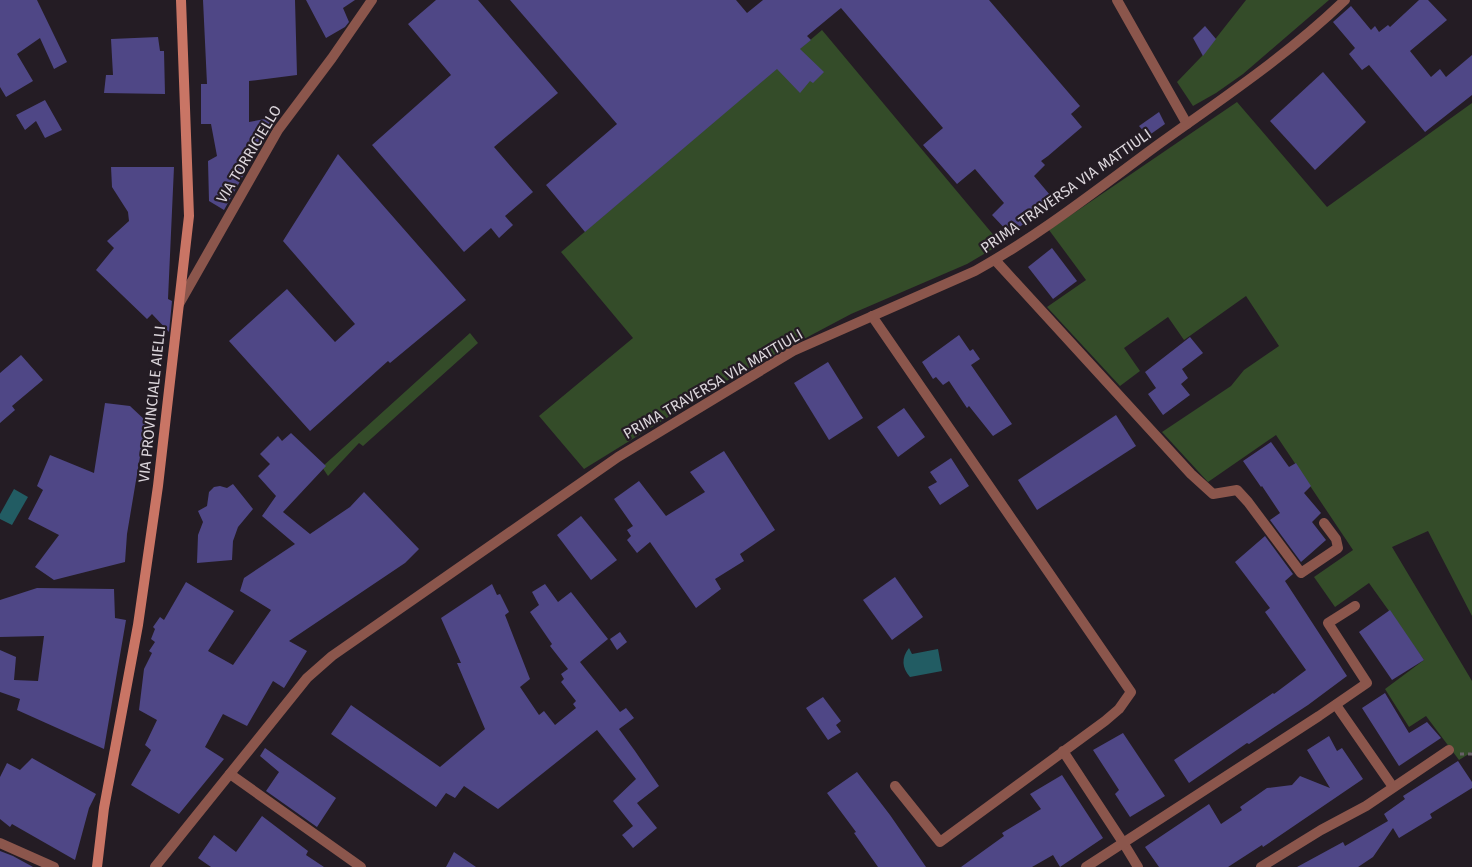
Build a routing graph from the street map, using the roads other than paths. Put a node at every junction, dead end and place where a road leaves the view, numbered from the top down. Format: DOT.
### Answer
graph roads {
  1 [pos="181,0"];
  2 [pos="372,0"];
  3 [pos="1117,0"];
  4 [pos="1345,0"];
  5 [pos="1187,124"];
  6 [pos="995,260"];
  7 [pos="179,305"];
  8 [pos="872,316"];
  9 [pos="1324,523"];
  10 [pos="1355,606"];
  11 [pos="1336,705"];
  12 [pos="1449,750"];
  13 [pos="1063,751"];
  14 [pos="230,774"];
  15 [pos="895,786"];
  16 [pos="1393,787"];
  17 [pos="0,843"];
  18 [pos="1124,844"];
  19 [pos="54,867"];
  20 [pos="97,867"];
  21 [pos="155,867"];
  22 [pos="362,867"];
  23 [pos="1086,867"];
  24 [pos="1138,867"];
  25 [pos="1262,867"];
  1 -- 7 [label="street, VIA PROVINCIALE AIELLI"];
  2 -- 7 [label="street, VIA TORRICIELLO"];
  3 -- 5 [label="street"];
  4 -- 5 [label="street, PRIMA TRAVERSA VIA MATTIULI"];
  5 -- 6 [label="street, PRIMA TRAVERSA VIA MATTIULI"];
  6 -- 8 [label="street, PRIMA TRAVERSA VIA MATTIULI"];
  6 -- 9 [label="street"];
  7 -- 20 [label="street, VIA PROVINCIALE AIELLI"];
  8 -- 13 [label="street"];
  8 -- 14 [label="street, PRIMA TRAVERSA VIA MATTIULI"];
  10 -- 11 [label="street"];
  11 -- 16 [label="street"];
  11 -- 18 [label="street"];
  12 -- 16 [label="street"];
  13 -- 15 [label="street"];
  13 -- 18 [label="street"];
  14 -- 21 [label="street, PRIMA TRAVERSA VIA MATTIULI"];
  14 -- 22 [label="street"];
  16 -- 25 [label="street"];
  17 -- 19 [label="street"];
  18 -- 23 [label="street"];
  18 -- 24 [label="street"];
}
